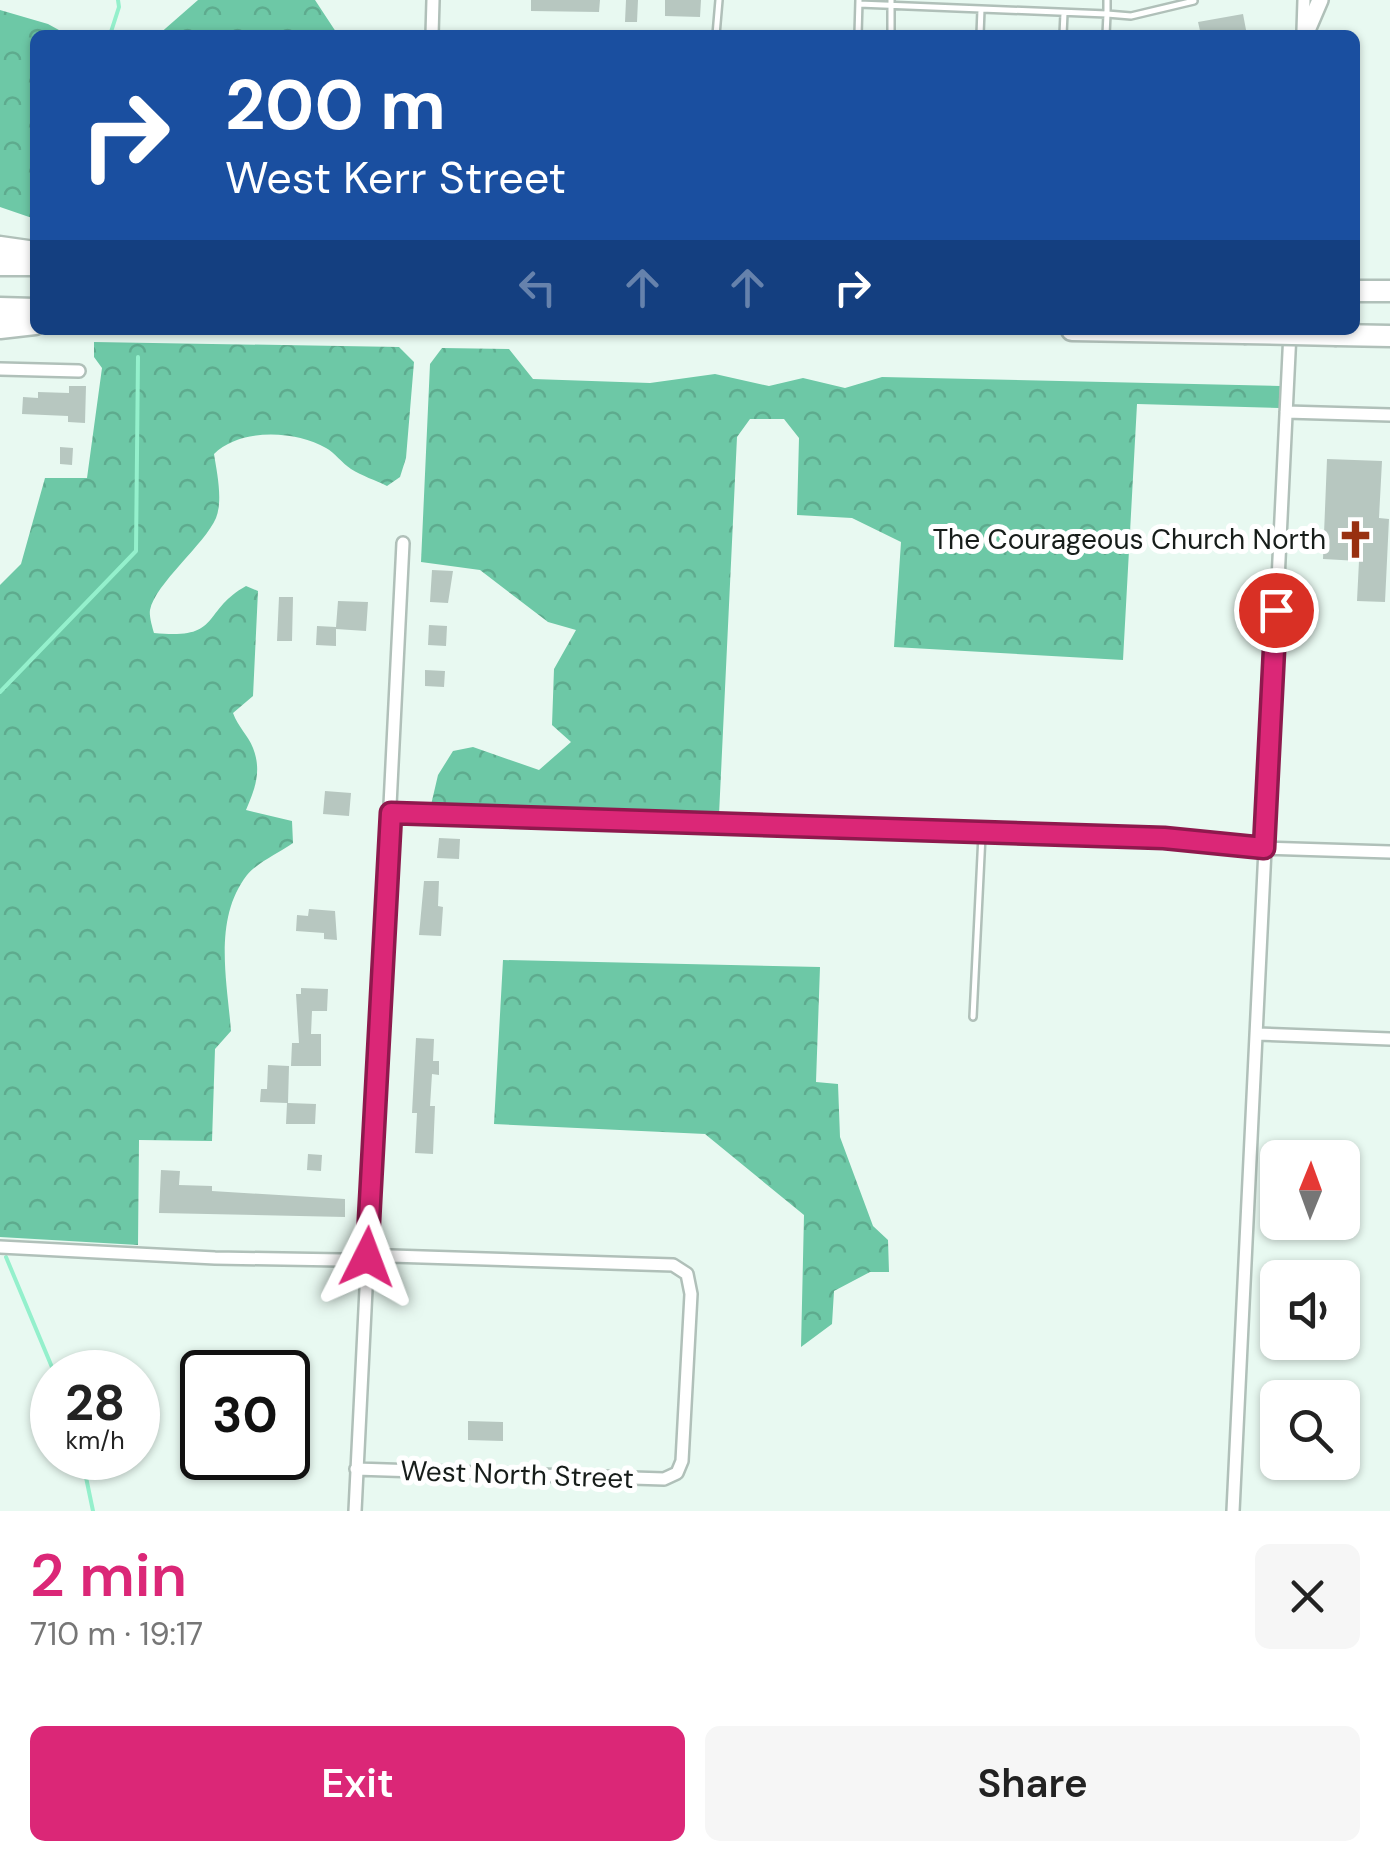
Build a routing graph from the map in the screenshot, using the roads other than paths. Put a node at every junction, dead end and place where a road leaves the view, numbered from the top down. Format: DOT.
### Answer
graph roads {
  1 [pos="434,0"];
  2 [pos="720,0"];
  3 [pos="1107,0"];
  4 [pos="1304,0"];
  5 [pos="1320,0"];
  6 [pos="1194,1"];
  7 [pos="859,2"];
  8 [pos="891,3"];
  9 [pos="981,10"];
  10 [pos="1064,13"];
  11 [pos="1107,14"];
  12 [pos="432,30"];
  13 [pos="717,30"];
  14 [pos="858,30"];
  15 [pos="891,30"];
  16 [pos="980,30"];
  17 [pos="1063,30"];
  18 [pos="1106,30"];
  19 [pos="1304,30"];
  20 [pos="1306,30"];
  21 [pos="0,247"];
  22 [pos="30,251"];
  23 [pos="0,265"];
  24 [pos="30,265"];
  25 [pos="1360,291"];
  26 [pos="1390,292"];
  27 [pos="0,308"];
  28 [pos="30,309"];
  29 [pos="30,325"];
  30 [pos="0,328"];
  31 [pos="1290,335"];
  32 [pos="1338,335"];
  33 [pos="1390,336"];
  34 [pos="0,368"];
  35 [pos="79,371"];
  36 [pos="1286,412"];
  37 [pos="1390,415"];
  38 [pos="403,543"];
  39 [pos="391,813"];
  40 [pos="982,832"];
  41 [pos="1264,848"];
  42 [pos="1390,852"];
  43 [pos="973,1017"];
  44 [pos="1258,1034"];
  45 [pos="1390,1038"];
  46 [pos="0,1247"];
  47 [pos="367,1257"];
  48 [pos="356,1469"];
  49 [pos="354,1511"];
  50 [pos="1233,1511"];
  1 -- 12 [label="street"];
  2 -- 13 [label="lane"];
  3 -- 11 [label="lane"];
  4 -- 19 [label="street"];
  5 -- 20 [label="street"];
  6 -- 11 [label="lane"];
  7 -- 8 [label="lane"];
  7 -- 14 [label="lane"];
  8 -- 9 [label="lane"];
  8 -- 15 [label="lane"];
  9 -- 10 [label="lane"];
  9 -- 16 [label="lane"];
  10 -- 11 [label="lane"];
  10 -- 17 [label="lane"];
  11 -- 18 [label="lane"];
  21 -- 22 [label="highway"];
  23 -- 24 [label="highway"];
  25 -- 26 [label="highway"];
  27 -- 28 [label="highway"];
  29 -- 30 [label="highway"];
  31 -- 36 [label="street"];
  32 -- 33 [label="highway, bridge"];
  34 -- 35 [label="street"];
  36 -- 37 [label="street"];
  36 -- 41 [label="street"];
  38 -- 39 [label="street"];
  39 -- 40 [label="street"];
  39 -- 47 [label="street"];
  40 -- 41 [label="street"];
  40 -- 43 [label="lane"];
  41 -- 42 [label="street"];
  41 -- 44 [label="street"];
  44 -- 45 [label="street"];
  44 -- 50 [label="street"];
  46 -- 47 [label="street"];
  47 -- 48 [label="street"];
  47 -- 48 [label="street, West North Street"];
  48 -- 49 [label="street"];
}
